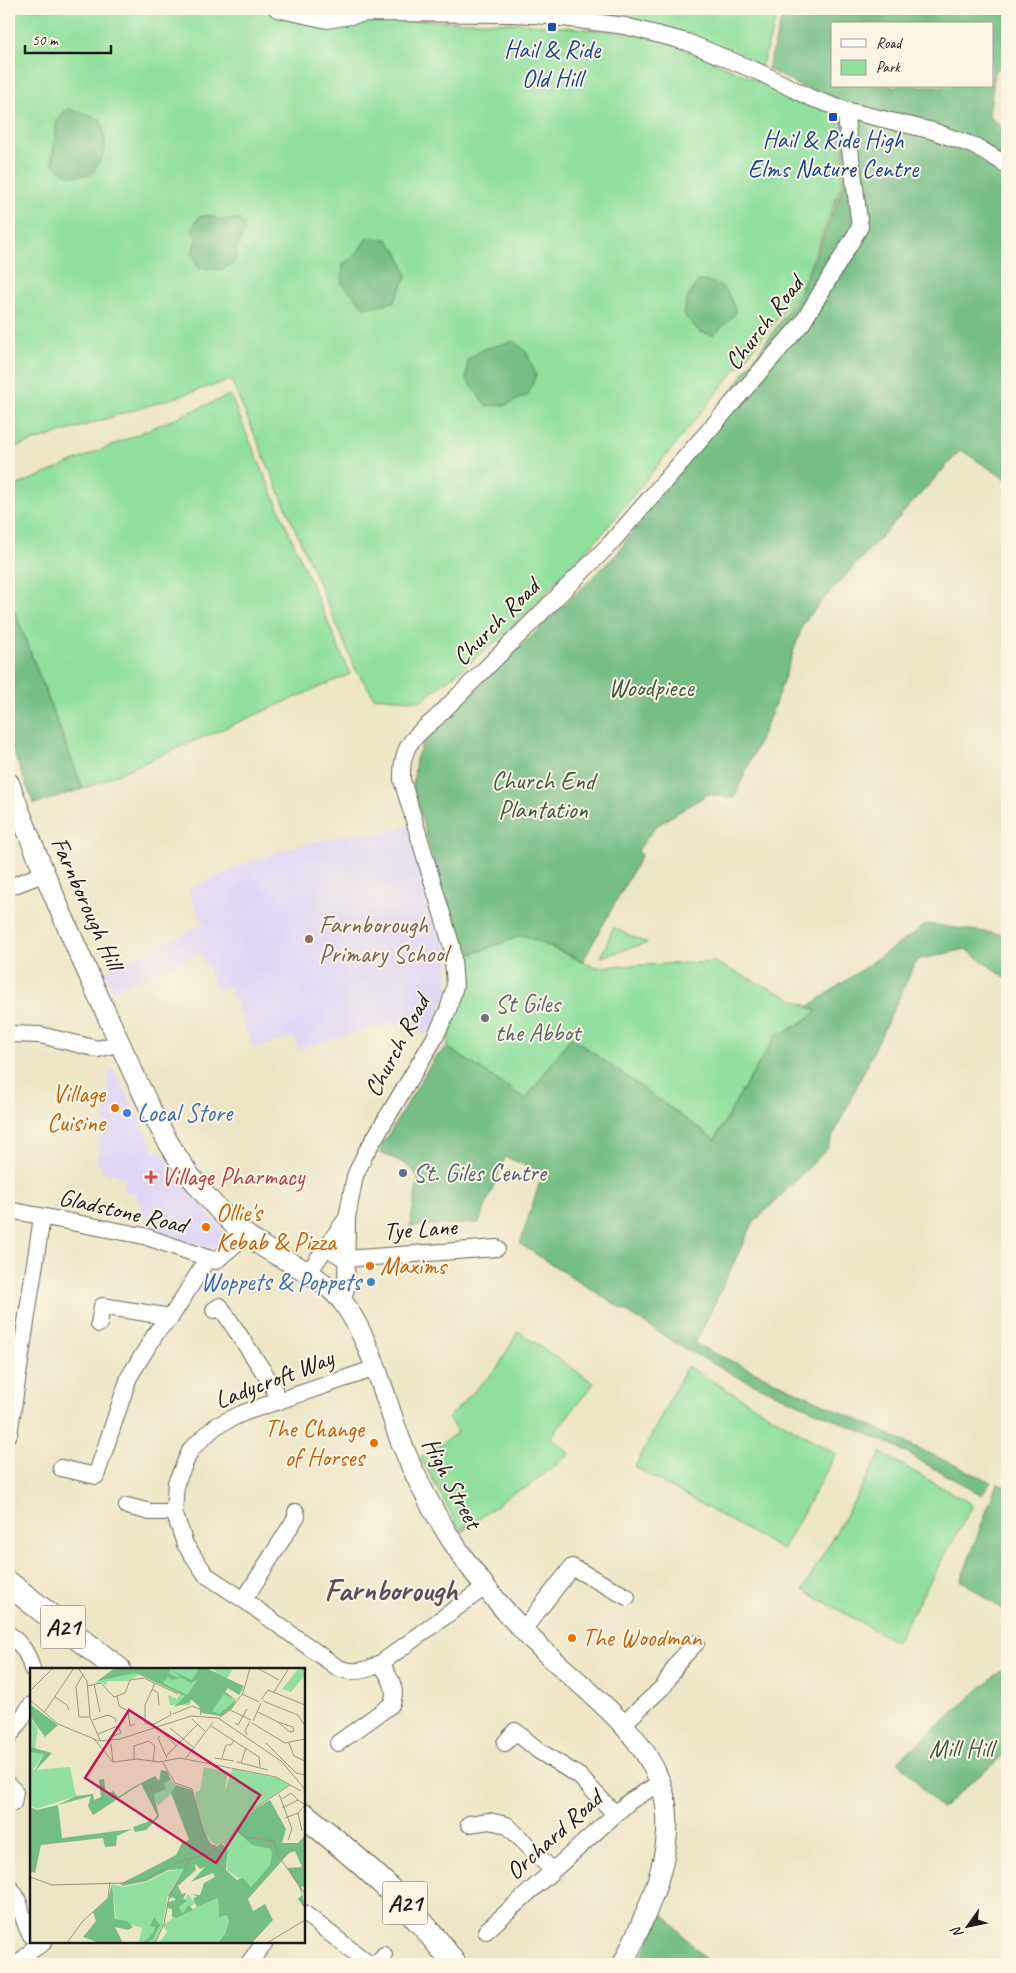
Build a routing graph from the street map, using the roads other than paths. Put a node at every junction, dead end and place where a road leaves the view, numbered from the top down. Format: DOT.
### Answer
graph roads {
  1 [pos="277,9"];
  2 [pos="512,11"];
  3 [pos="545,12"];
  4 [pos="845,110"];
  5 [pos="1007,165"];
  6 [pos="9,783"];
  7 [pos="46,873"];
  8 [pos="9,888"];
  9 [pos="9,1034"];
  10 [pos="120,1043"];
  11 [pos="9,1210"];
  12 [pos="42,1217"];
  13 [pos="347,1218"];
  14 [pos="246,1235"];
  15 [pos="326,1247"];
  16 [pos="497,1248"];
  17 [pos="208,1258"];
  18 [pos="345,1258"];
  19 [pos="308,1273"];
  20 [pos="342,1301"];
  21 [pos="214,1310"];
  22 [pos="171,1317"];
  23 [pos="99,1324"];
  24 [pos="376,1368"];
  25 [pos="278,1402"];
  26 [pos="9,1434"];
  27 [pos="61,1468"];
  28 [pos="127,1506"];
  29 [pos="174,1512"];
  30 [pos="296,1512"];
  31 [pos="9,1584"];
  32 [pos="485,1587"];
  33 [pos="626,1597"];
  34 [pos="244,1600"];
  35 [pos="523,1630"];
  36 [pos="9,1634"];
  37 [pos="696,1643"];
  38 [pos="381,1663"];
  39 [pos="32,1668"];
  40 [pos="117,1668"];
  41 [pos="30,1706"];
  42 [pos="622,1725"];
  43 [pos="9,1737"];
  44 [pos="338,1742"];
  45 [pos="505,1743"];
  46 [pos="660,1782"];
  47 [pos="9,1785"];
  48 [pos="13,1803"];
  49 [pos="615,1814"];
  50 [pos="305,1816"];
  51 [pos="470,1824"];
  52 [pos="552,1870"];
  53 [pos="9,1887"];
  54 [pos="305,1914"];
  55 [pos="30,1930"];
  56 [pos="486,1931"];
  57 [pos="36,1943"];
  58 [pos="264,1943"];
  59 [pos="19,1964"];
  60 [pos="248,1964"];
  61 [pos="370,1964"];
  62 [pos="454,1964"];
  63 [pos="623,1964"];
  1 -- 2 [label="street"];
  2 -- 3 [label="street"];
  3 -- 4 [label="street"];
  4 -- 5 [label="street"];
  4 -- 13 [label="street, Church Road"];
  6 -- 7 [label="main road, Farnborough Hill"];
  7 -- 8 [label="street"];
  7 -- 10 [label="main road, Farnborough Hill"];
  9 -- 10 [label="street"];
  10 -- 14 [label="main road, High Street"];
  11 -- 12 [label="street, Gladstone Road"];
  12 -- 17 [label="street, Gladstone Road"];
  12 -- 26 [label="street"];
  13 -- 15 [label="street, Church Road"];
  13 -- 18 [label="street, Church Road"];
  14 -- 17 [label="street, Gladstone Road"];
  14 -- 19 [label="main road, High Street"];
  15 -- 18 [label="street"];
  15 -- 19 [label="street, Church Road"];
  16 -- 18 [label="street, Tye Lane"];
  17 -- 22 [label="street"];
  18 -- 20 [label="street, Church Road"];
  19 -- 20 [label="main road, High Street"];
  20 -- 24 [label="main road, High Street"];
  21 -- 25 [label="street"];
  22 -- 23 [label="street"];
  22 -- 27 [label="street"];
  24 -- 25 [label="street, Ladycroft Way"];
  24 -- 32 [label="main road, High Street"];
  25 -- 29 [label="street, Ladycroft Way"];
  28 -- 29 [label="street"];
  29 -- 34 [label="street, Ladycroft Way"];
  30 -- 34 [label="street"];
  31 -- 40 [label="highway, A21"];
  32 -- 35 [label="main road, High Street"];
  32 -- 38 [label="street, Ladycroft Way"];
  33 -- 35 [label="street"];
  34 -- 38 [label="street, Ladycroft Way"];
  35 -- 42 [label="main road, High Street"];
  36 -- 39 [label="street"];
  37 -- 42 [label="street"];
  38 -- 44 [label="street"];
  41 -- 43 [label="street"];
  42 -- 46 [label="main road, High Street"];
  45 -- 49 [label="street"];
  46 -- 49 [label="street, Orchard Road"];
  46 -- 63 [label="main road, High Street"];
  47 -- 48 [label="street"];
  49 -- 52 [label="street, Orchard Road"];
  50 -- 62 [label="highway, A21"];
  51 -- 52 [label="street"];
  52 -- 56 [label="street, Orchard Road"];
  53 -- 55 [label="street"];
  54 -- 61 [label="street"];
  57 -- 59 [label="street"];
  58 -- 60 [label="street"];
}
